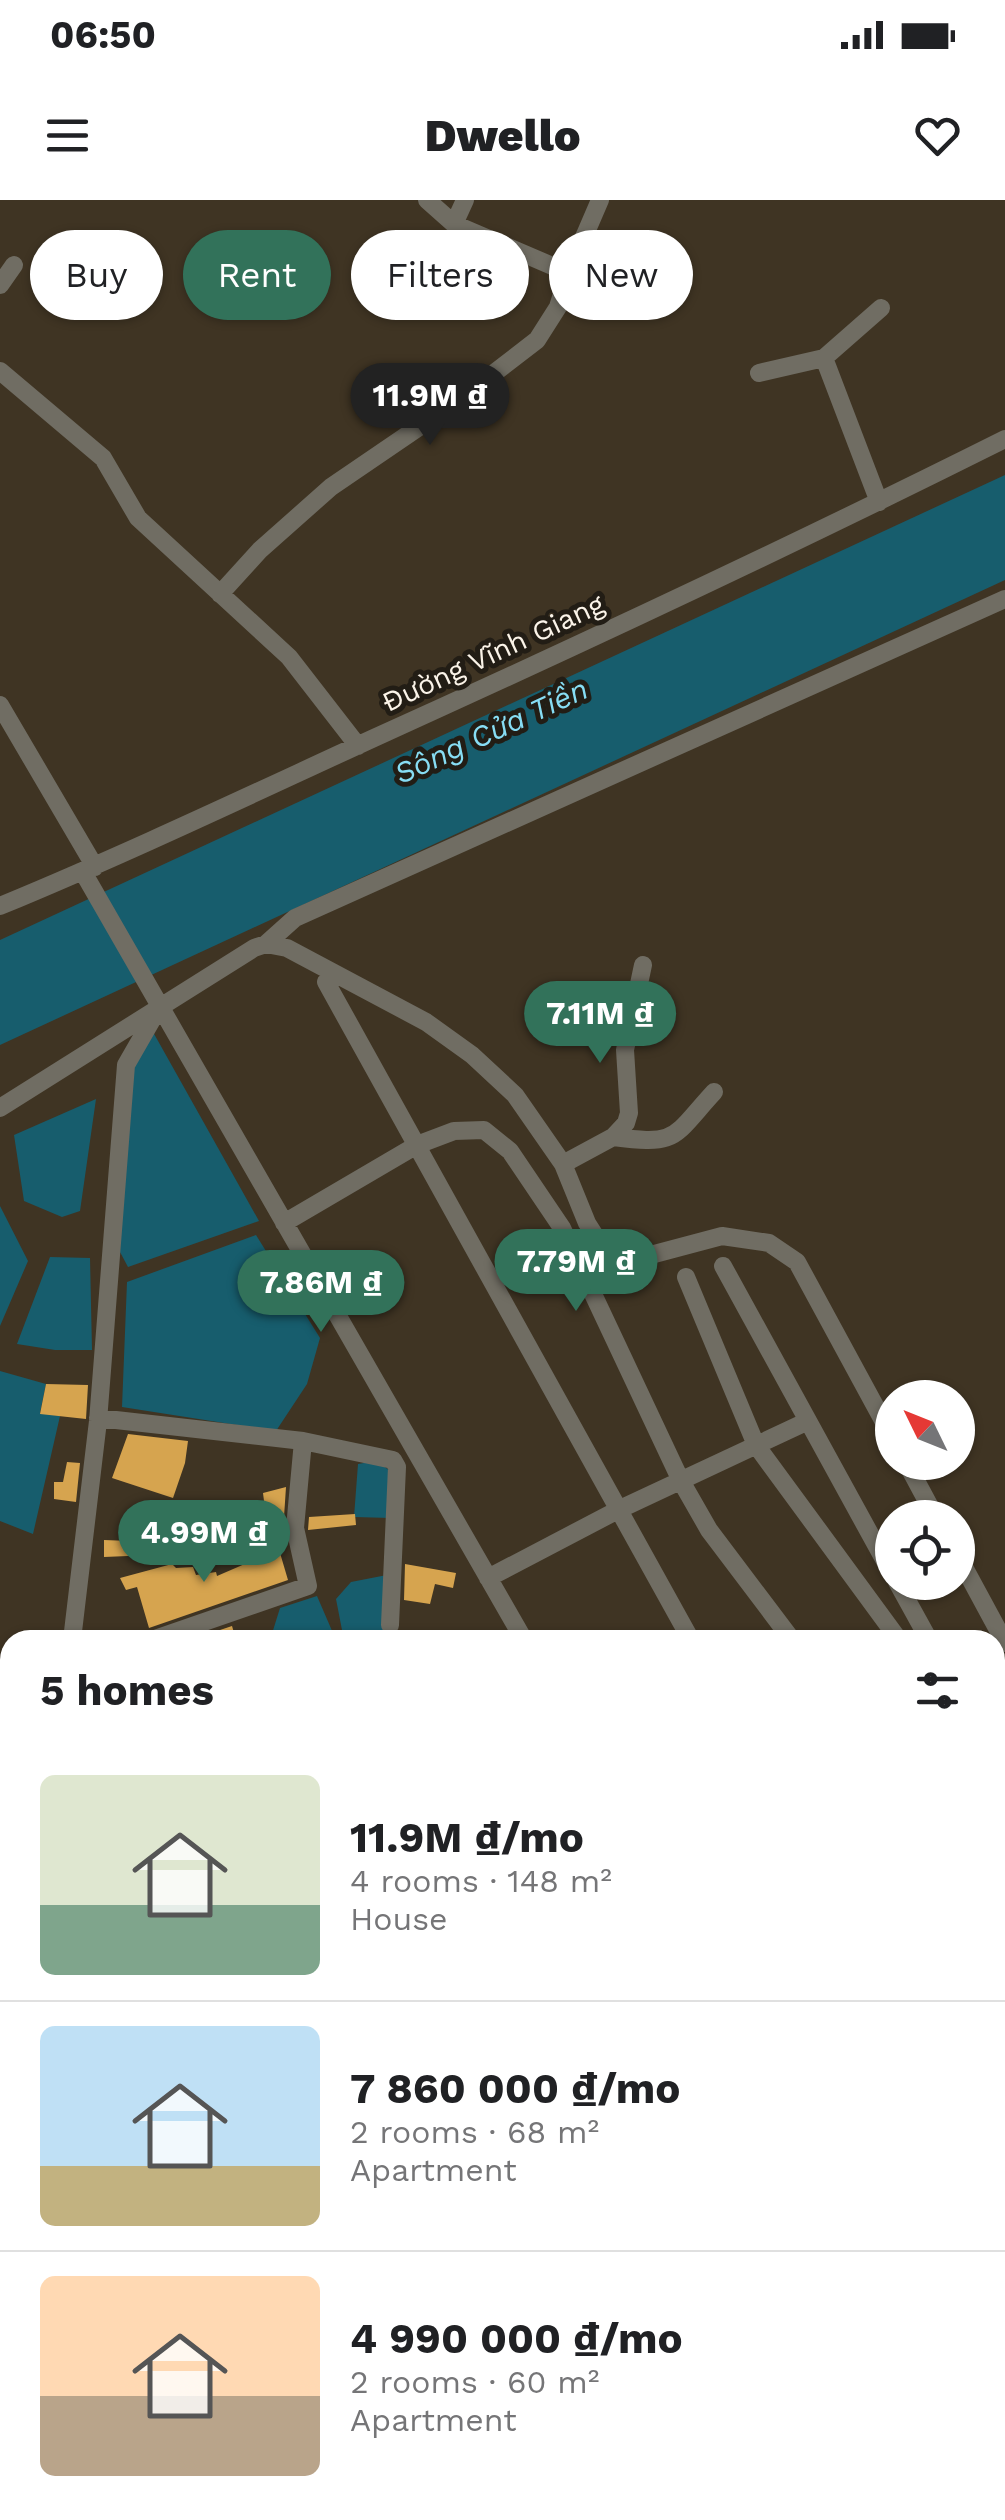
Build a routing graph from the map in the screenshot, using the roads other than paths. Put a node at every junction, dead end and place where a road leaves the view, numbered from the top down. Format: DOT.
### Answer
graph roads {
  1 [pos="426,200"];
  2 [pos="465,200"];
  3 [pos="600,200"];
  4 [pos="454,224"];
  5 [pos="586,230"];
  6 [pos="14,265"];
  7 [pos="549,267"];
  8 [pos="0,284"];
  9 [pos="881,308"];
  10 [pos="550,320"];
  11 [pos="824,358"];
  12 [pos="0,371"];
  13 [pos="759,374"];
  14 [pos="1005,439"];
  15 [pos="879,502"];
  16 [pos="220,594"];
  17 [pos="1005,600"];
  18 [pos="0,705"];
  19 [pos="358,746"];
  20 [pos="89,869"];
  21 [pos="0,906"];
  22 [pos="266,944"];
  23 [pos="643,965"];
  24 [pos="326,982"];
  25 [pos="155,998"];
  26 [pos="714,1092"];
  27 [pos="0,1108"];
  28 [pos="613,1136"];
  29 [pos="417,1145"];
  30 [pos="563,1164"];
  31 [pos="284,1222"];
  32 [pos="724,1266"];
  33 [pos="686,1277"];
  34 [pos="875,1406"];
  35 [pos="98,1418"];
  36 [pos="808,1422"];
  37 [pos="303,1440"];
  38 [pos="756,1445"];
  39 [pos="681,1481"];
  40 [pos="618,1510"];
  41 [pos="875,1543"];
  42 [pos="488,1578"];
  43 [pos="975,1587"];
  44 [pos="907,1600"];
  45 [pos="390,1625"];
  46 [pos="73,1630"];
  47 [pos="181,1630"];
  48 [pos="518,1630"];
  49 [pos="684,1630"];
  50 [pos="784,1630"];
  51 [pos="892,1630"];
  52 [pos="923,1630"];
  53 [pos="998,1630"];
  1 -- 4 [label="street"];
  2 -- 4 [label="street"];
  3 -- 5 [label="street"];
  4 -- 7 [label="street"];
  6 -- 8 [label="street"];
  9 -- 11 [label="street"];
  10 -- 16 [label="street"];
  11 -- 13 [label="street"];
  11 -- 15 [label="street"];
  12 -- 16 [label="street"];
  14 -- 15 [label="street, Đường Vĩnh Giang"];
  15 -- 19 [label="street, Đường Vĩnh Giang"];
  16 -- 19 [label="street"];
  17 -- 22 [label="street"];
  18 -- 20 [label="street"];
  19 -- 20 [label="street, Đường Vĩnh Giang"];
  20 -- 21 [label="street, Đường Vĩnh Giang"];
  20 -- 25 [label="street"];
  22 -- 25 [label="street"];
  22 -- 30 [label="street"];
  23 -- 28 [label="street"];
  24 -- 29 [label="street"];
  25 -- 27 [label="street"];
  25 -- 31 [label="street"];
  25 -- 35 [label="street"];
  26 -- 28 [label="street"];
  28 -- 30 [label="street"];
  29 -- 31 [label="street"];
  29 -- 39 [label="street"];
  29 -- 40 [label="street"];
  30 -- 34 [label="street"];
  31 -- 42 [label="street"];
  32 -- 36 [label="street"];
  33 -- 38 [label="street"];
  35 -- 37 [label="street"];
  35 -- 46 [label="street"];
  36 -- 38 [label="street"];
  36 -- 41 [label="street"];
  37 -- 45 [label="street"];
  37 -- 47 [label="street"];
  38 -- 39 [label="street"];
  38 -- 51 [label="street"];
  39 -- 40 [label="street"];
  39 -- 50 [label="street"];
  40 -- 42 [label="street"];
  40 -- 49 [label="street"];
  42 -- 48 [label="street"];
  43 -- 53 [label="street"];
  44 -- 52 [label="street"];
}
